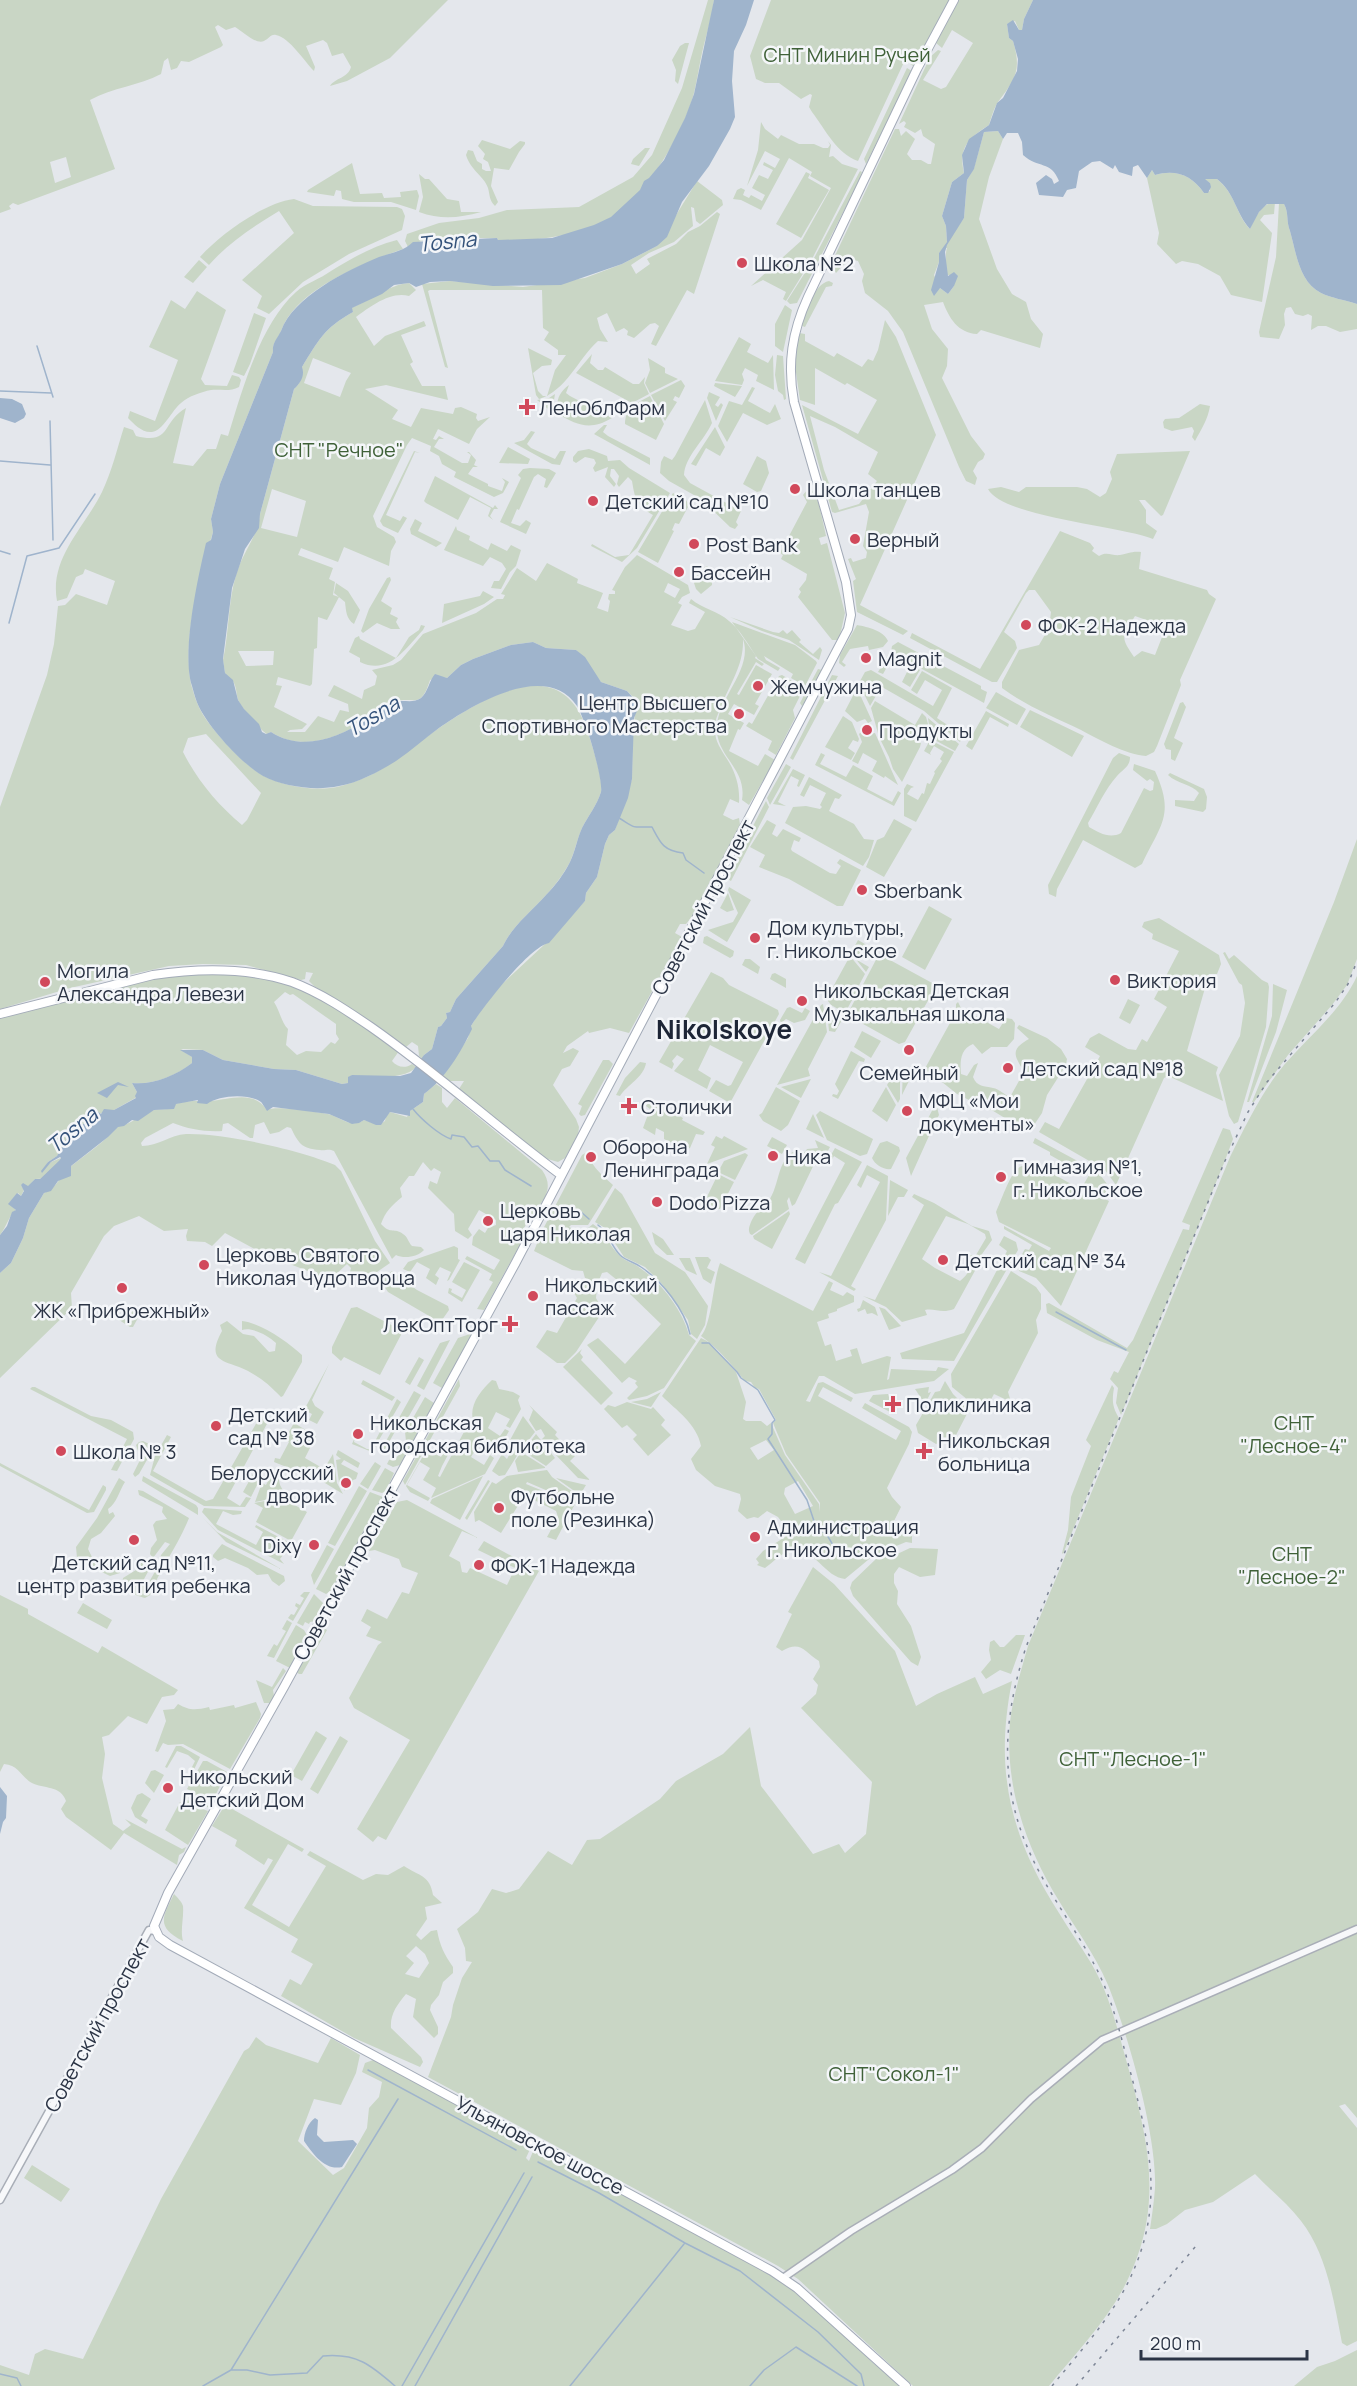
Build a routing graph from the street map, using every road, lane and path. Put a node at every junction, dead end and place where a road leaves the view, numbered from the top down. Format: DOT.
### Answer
graph roads {
  1 [pos="954,0"];
  2 [pos="0,1014"];
  3 [pos="561,1175"];
  4 [pos="1357,1929"];
  5 [pos="155,1931"];
  6 [pos="0,2200"];
  7 [pos="783,2277"];
  8 [pos="906,2386"];
  1 -- 3 [label="main road, Советский проспект"];
  2 -- 3 [label="main road"];
  3 -- 5 [label="main road, Советский проспект"];
  4 -- 7 [label="street"];
  5 -- 6 [label="street, Советский проспект"];
  5 -- 7 [label="main road, Ульяновское шоссе"];
  7 -- 8 [label="main road, Ульяновское шоссе"];
}
